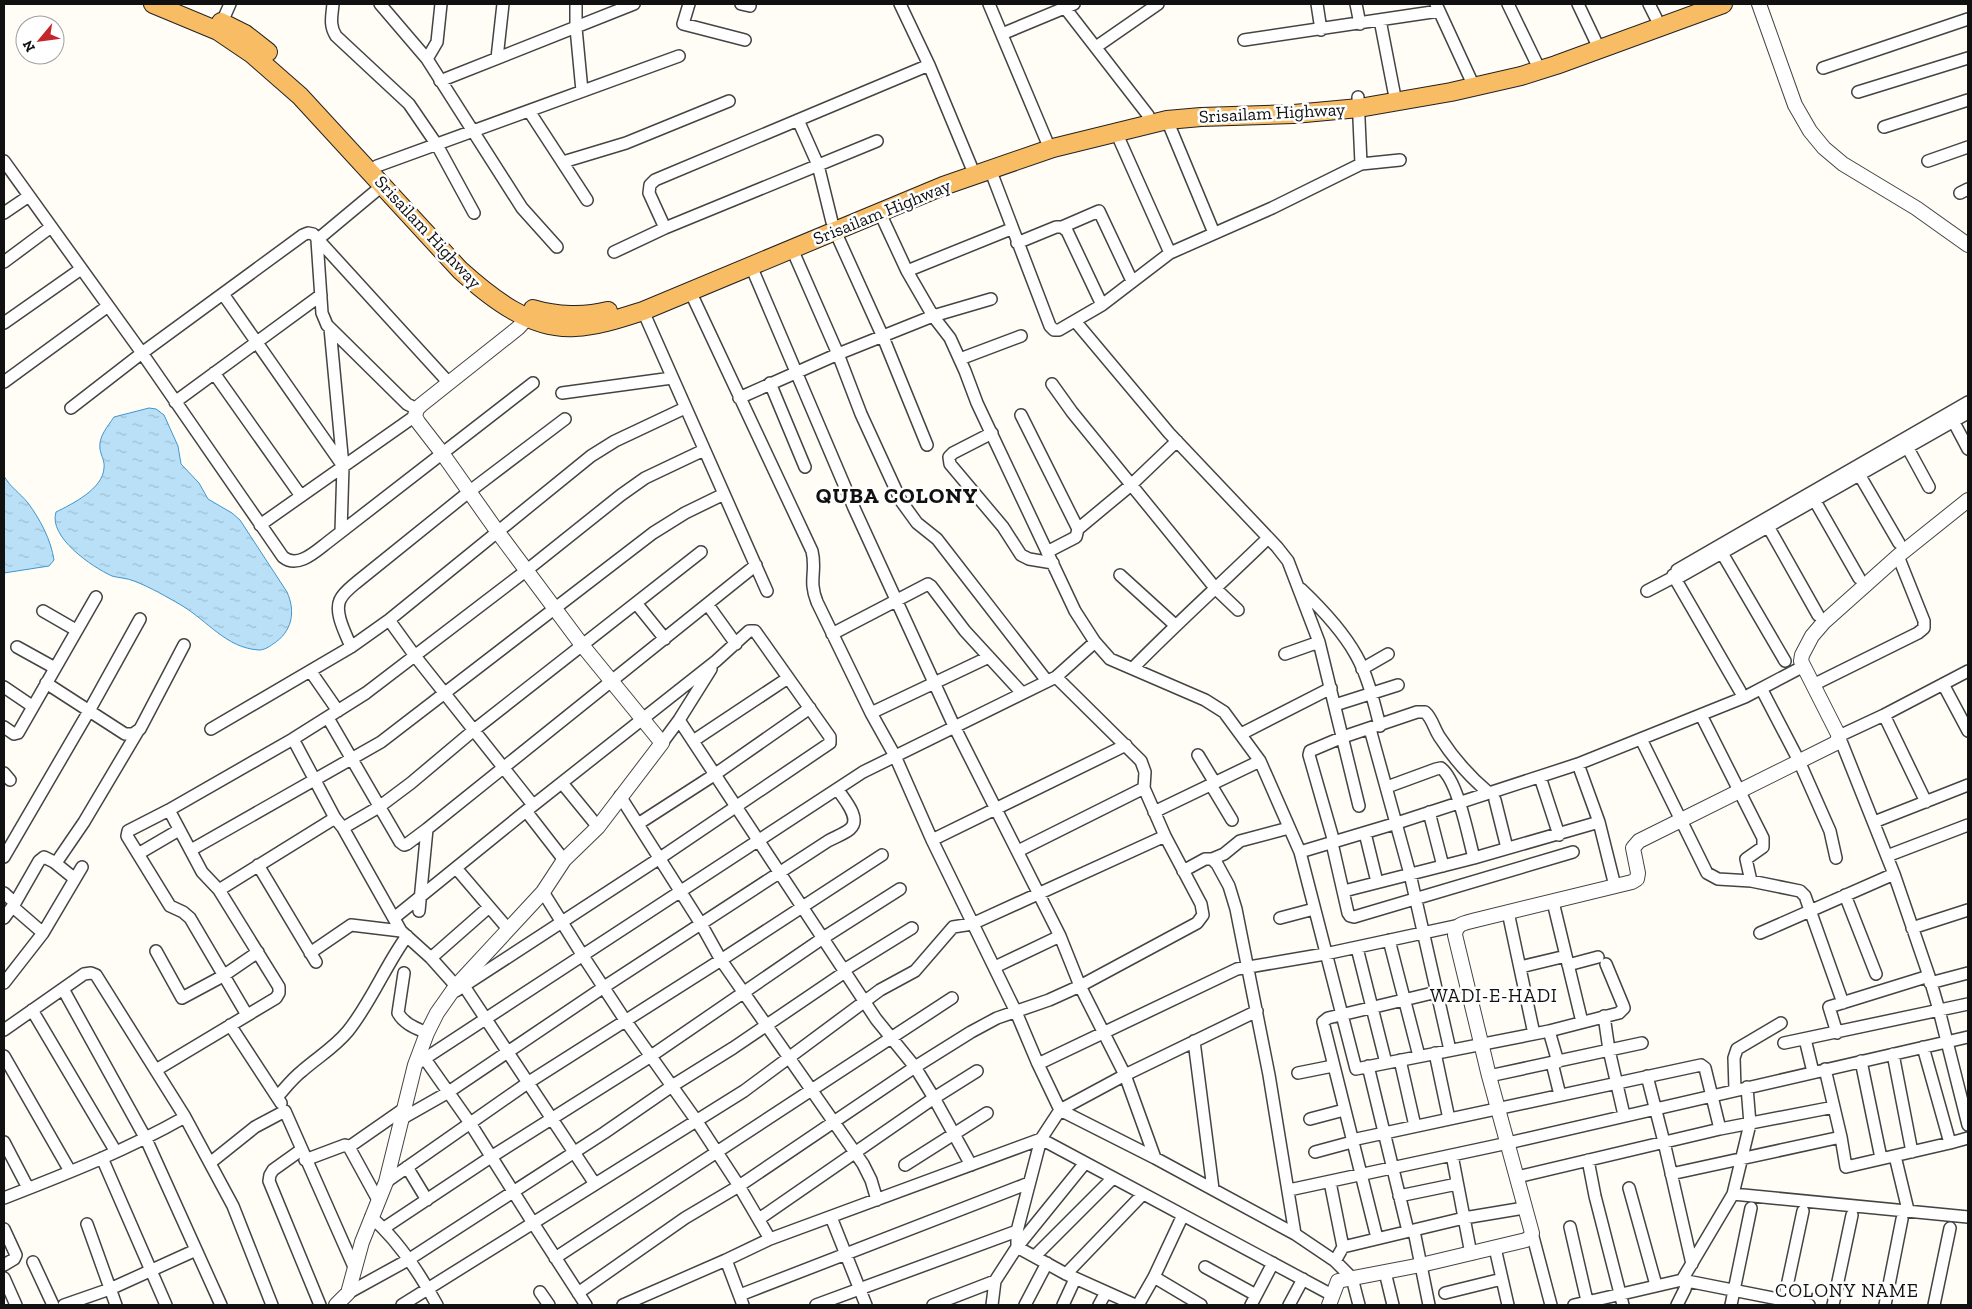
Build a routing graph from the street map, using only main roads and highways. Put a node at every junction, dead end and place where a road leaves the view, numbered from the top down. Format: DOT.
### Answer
graph roads {
  1 [pos="153,4"];
  2 [pos="184,4"];
  3 [pos="1697,4"];
  4 [pos="1723,4"];
  5 [pos="1653,11"];
  6 [pos="1358,103"];
  7 [pos="1048,145"];
  8 [pos="834,226"];
  9 [pos="530,313"];
  1 -- 9 [label="highway, Srisailam Highway"];
  2 -- 9 [label="highway, Srisailam Highway"];
  3 -- 5 [label="highway, Srisailam Highway"];
  4 -- 6 [label="highway, Srisailam Highway"];
  5 -- 6 [label="highway, Srisailam Highway"];
  6 -- 7 [label="highway, Srisailam Highway"];
  6 -- 7 [label="highway, Srisailam Highway"];
  7 -- 8 [label="highway, Srisailam Highway"];
  7 -- 8 [label="highway, Srisailam Highway"];
  8 -- 9 [label="highway, Srisailam Highway"];
  8 -- 9 [label="highway, Srisailam Highway"];
}
